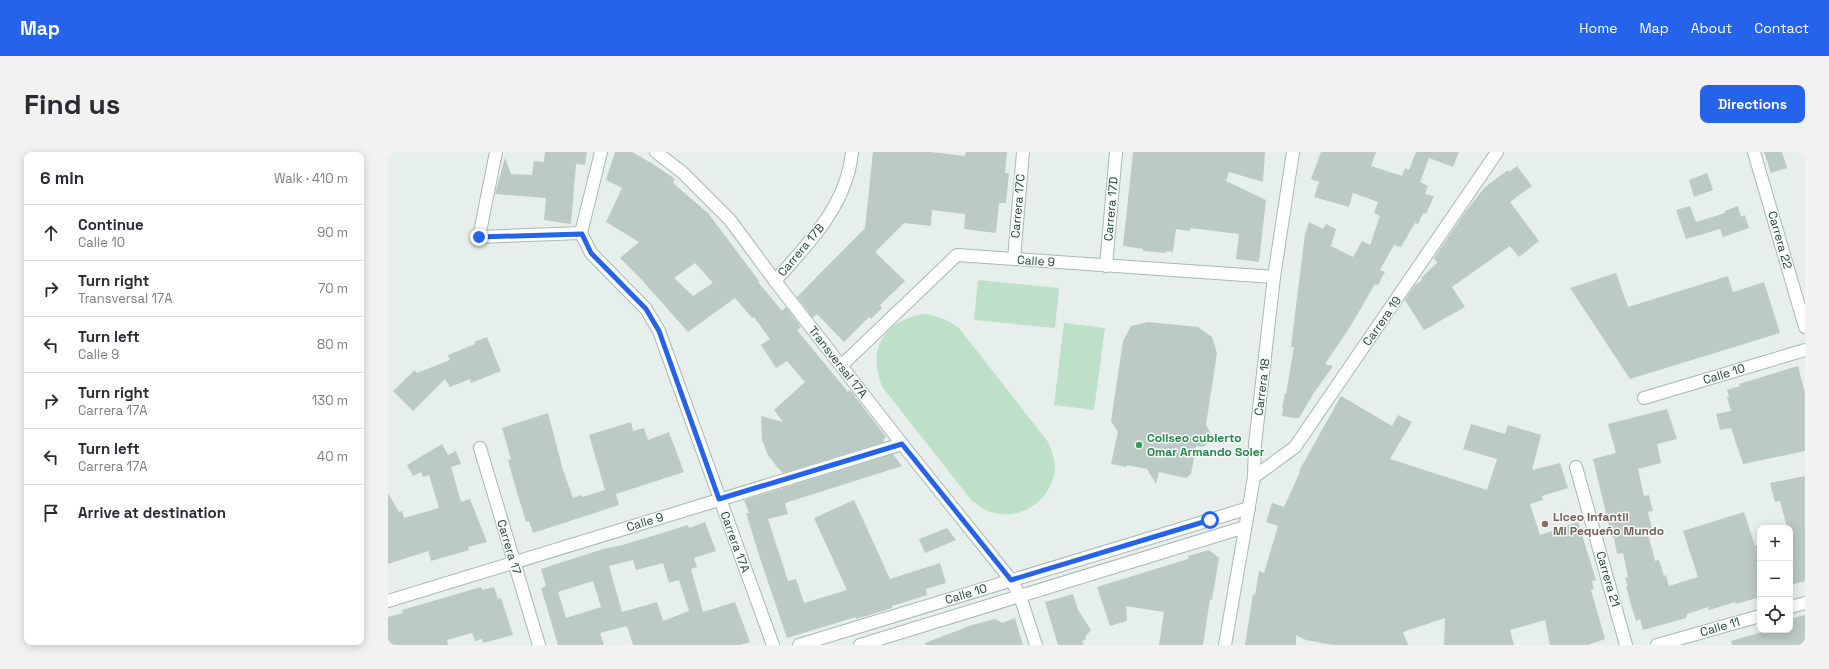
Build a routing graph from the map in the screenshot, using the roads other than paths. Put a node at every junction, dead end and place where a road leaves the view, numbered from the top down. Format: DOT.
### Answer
graph roads {
  1 [pos="496,152"];
  2 [pos="601,152"];
  3 [pos="656,152"];
  4 [pos="852,152"];
  5 [pos="1023,152"];
  6 [pos="1116,152"];
  7 [pos="1293,152"];
  8 [pos="1497,152"];
  9 [pos="1754,152"];
  10 [pos="582,234"];
  11 [pos="1014,259"];
  12 [pos="1106,266"];
  13 [pos="1274,278"];
  14 [pos="775,281"];
  15 [pos="1805,327"];
  16 [pos="1805,350"];
  17 [pos="842,365"];
  18 [pos="1644,398"];
  19 [pos="902,444"];
  20 [pos="480,448"];
  21 [pos="1576,467"];
  22 [pos="1254,477"];
  23 [pos="719,499"];
  24 [pos="1249,508"];
  25 [pos="1245,527"];
  26 [pos="514,562"];
  27 [pos="1011,580"];
  28 [pos="1020,596"];
  29 [pos="388,601"];
  30 [pos="1805,603"];
  31 [pos="1793,607"];
  32 [pos="1757,617"];
  33 [pos="539,645"];
  34 [pos="773,645"];
  35 [pos="799,645"];
  36 [pos="860,645"];
  37 [pos="1036,645"];
  38 [pos="1225,645"];
  39 [pos="1626,645"];
  40 [pos="1657,645"];
  1 -- 10 [label="street"];
  2 -- 10 [label="street"];
  3 -- 14 [label="street, Transversal 17A"];
  4 -- 14 [label="street, Carrera 17B"];
  5 -- 11 [label="street, Carrera 17C"];
  6 -- 12 [label="street, Carrera 17D"];
  7 -- 13 [label="street, Carrera 18"];
  8 -- 22 [label="street, Carrera 19"];
  9 -- 15 [label="street, Carrera 22"];
  10 -- 23 [label="street, Carrera 17A"];
  11 -- 12 [label="street, Calle 9"];
  11 -- 17 [label="street, Calle 9"];
  12 -- 13 [label="street, Calle 9"];
  13 -- 22 [label="street, Carrera 18"];
  14 -- 17 [label="street, Transversal 17A"];
  16 -- 18 [label="street, Calle 10"];
  17 -- 19 [label="street, Transversal 17A"];
  19 -- 23 [label="street, Calle 9"];
  19 -- 27 [label="street, Transversal 17A"];
  20 -- 26 [label="street, Carrera 17"];
  21 -- 39 [label="street, Carrera 21"];
  22 -- 24 [label="street, Carrera 18"];
  23 -- 26 [label="street, Calle 9"];
  23 -- 34 [label="street, Carrera 17A"];
  24 -- 25 [label="street, Carrera 18"];
  24 -- 27 [label="street, Calle 10"];
  25 -- 28 [label="street, Calle 10"];
  25 -- 38 [label="street, Carrera 18"];
  26 -- 29 [label="street, Calle 9"];
  26 -- 33 [label="street, Carrera 17"];
  27 -- 28 [label="street, Transversal 17A"];
  27 -- 35 [label="street, Calle 10"];
  28 -- 36 [label="street, Calle 10"];
  28 -- 37 [label="street"];
  30 -- 31 [label="street"];
  32 -- 40 [label="street, Calle 11"];
}
